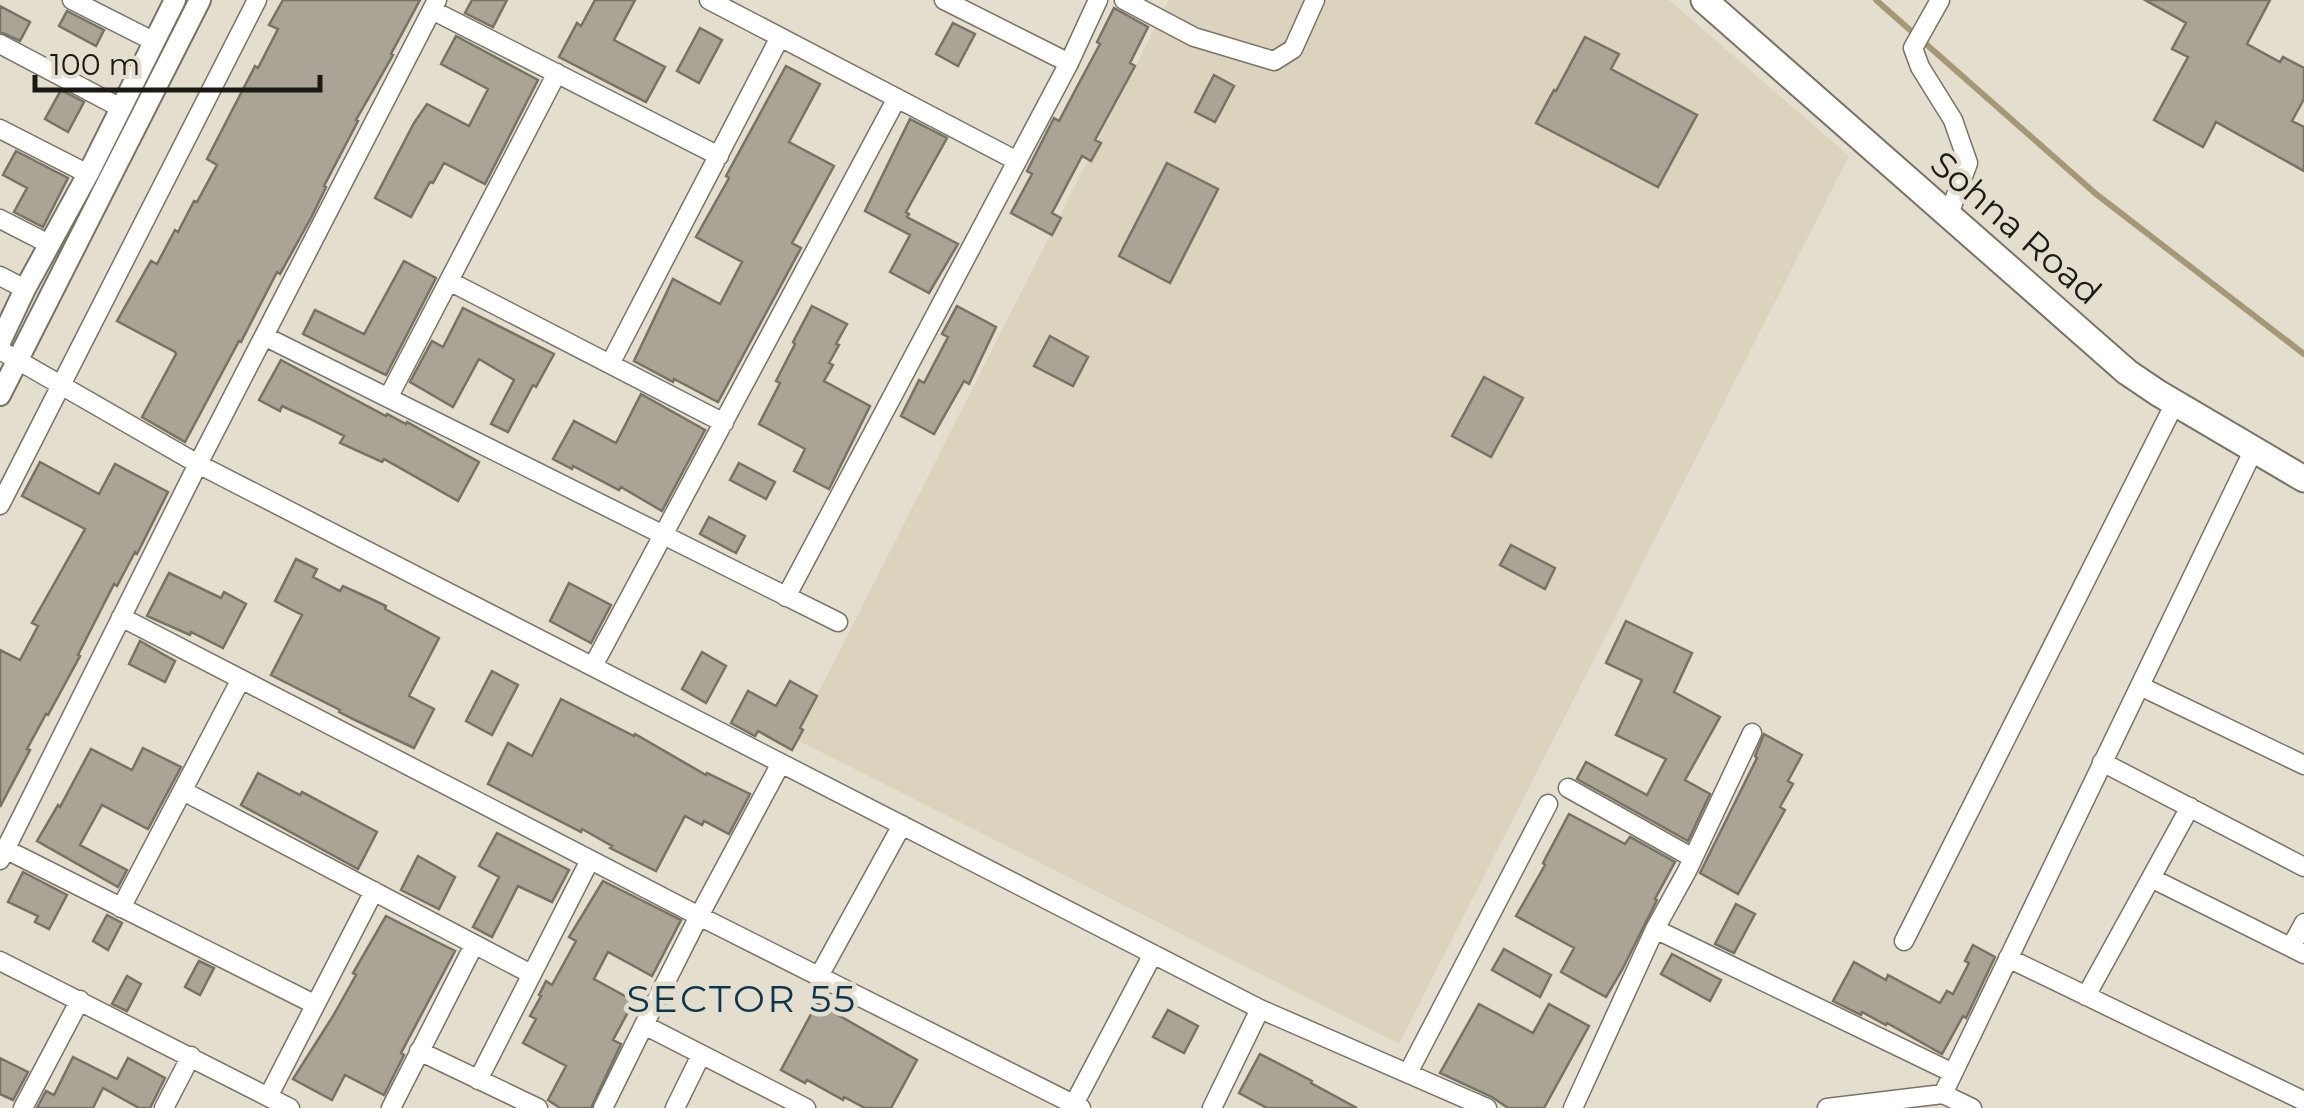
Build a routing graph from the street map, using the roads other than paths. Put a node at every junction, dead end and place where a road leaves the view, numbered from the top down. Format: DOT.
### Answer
graph roads {
  1 [pos="72,0"];
  2 [pos="174,0"];
  3 [pos="200,0"];
  4 [pos="257,0"];
  5 [pos="709,0"];
  6 [pos="944,0"];
  7 [pos="1098,0"];
  8 [pos="1124,0"];
  9 [pos="1315,0"];
  10 [pos="1704,0"];
  11 [pos="1940,1"];
  12 [pos="434,5"];
  13 [pos="780,37"];
  14 [pos="153,41"];
  15 [pos="0,44"];
  16 [pos="1068,63"];
  17 [pos="557,73"];
  18 [pos="897,98"];
  19 [pos="119,107"];
  20 [pos="0,129"];
  21 [pos="719,156"];
  22 [pos="1018,160"];
  23 [pos="88,174"];
  24 [pos="1949,214"];
  25 [pos="0,219"];
  26 [pos="48,244"];
  27 [pos="0,276"];
  28 [pos="449,280"];
  29 [pos="25,289"];
  30 [pos="264,336"];
  31 [pos="6,350"];
  32 [pos="610,364"];
  33 [pos="62,384"];
  34 [pos="0,394"];
  35 [pos="388,398"];
  36 [pos="2175,403"];
  37 [pos="724,423"];
  38 [pos="2254,448"];
  39 [pos="198,464"];
  40 [pos="2304,478"];
  41 [pos="0,504"];
  42 [pos="665,536"];
  43 [pos="786,596"];
  44 [pos="122,617"];
  45 [pos="838,622"];
  46 [pos="593,666"];
  47 [pos="241,679"];
  48 [pos="2140,686"];
  49 [pos="1752,733"];
  50 [pos="2102,762"];
  51 [pos="781,763"];
  52 [pos="2304,765"];
  53 [pos="1568,788"];
  54 [pos="183,791"];
  55 [pos="1548,804"];
  56 [pos="2190,807"];
  57 [pos="902,825"];
  58 [pos="2,855"];
  59 [pos="1693,858"];
  60 [pos="590,860"];
  61 [pos="2304,868"];
  62 [pos="2151,878"];
  63 [pos="374,891"];
  64 [pos="121,908"];
  65 [pos="699,916"];
  66 [pos="2304,923"];
  67 [pos="1656,928"];
  68 [pos="1904,941"];
  69 [pos="474,944"];
  70 [pos="2298,950"];
  71 [pos="1153,954"];
  72 [pos="2008,958"];
  73 [pos="0,961"];
  74 [pos="531,974"];
  75 [pos="820,976"];
  76 [pos="2086,996"];
  77 [pos="80,1000"];
  78 [pos="314,1004"];
  79 [pos="1260,1009"];
  80 [pos="644,1025"];
  81 [pos="419,1051"];
  82 [pos="701,1054"];
  83 [pos="191,1056"];
  84 [pos="1408,1073"];
  85 [pos="1953,1073"];
  86 [pos="478,1080"];
  87 [pos="1943,1094"];
  88 [pos="268,1096"];
  89 [pos="2304,1102"];
  90 [pos="1078,1106"];
  91 [pos="801,1107"];
  92 [pos="23,1108"];
  93 [pos="164,1108"];
  94 [pos="290,1108"];
  95 [pos="391,1108"];
  96 [pos="538,1108"];
  97 [pos="604,1108"];
  98 [pos="675,1108"];
  99 [pos="1212,1108"];
  100 [pos="1487,1108"];
  101 [pos="1572,1108"];
  102 [pos="1827,1108"];
  103 [pos="1972,1108"];
  1 -- 14 [label="street"];
  2 -- 14 [label="street"];
  3 -- 31 [label="street"];
  4 -- 33 [label="street"];
  5 -- 13 [label="street"];
  6 -- 16 [label="street"];
  7 -- 16 [label="street"];
  8 -- 9 [label="street"];
  10 -- 24 [label="main road, Sohna Road"];
  11 -- 24 [label="street"];
  12 -- 17 [label="street"];
  12 -- 30 [label="street"];
  13 -- 18 [label="street"];
  13 -- 21 [label="street"];
  14 -- 19 [label="street"];
  15 -- 19 [label="street"];
  16 -- 22 [label="street"];
  17 -- 21 [label="street"];
  17 -- 28 [label="street"];
  18 -- 22 [label="street"];
  18 -- 37 [label="street"];
  19 -- 23 [label="street"];
  20 -- 23 [label="street"];
  21 -- 32 [label="street"];
  22 -- 43 [label="street"];
  23 -- 26 [label="street"];
  24 -- 36 [label="main road, Sohna Road"];
  25 -- 26 [label="street"];
  26 -- 29 [label="street"];
  27 -- 29 [label="street"];
  28 -- 32 [label="street"];
  28 -- 35 [label="street"];
  29 -- 31 [label="street"];
  30 -- 35 [label="street"];
  30 -- 39 [label="street"];
  31 -- 33 [label="street"];
  31 -- 34 [label="street"];
  32 -- 37 [label="street"];
  33 -- 39 [label="street"];
  33 -- 41 [label="street"];
  35 -- 42 [label="street"];
  36 -- 38 [label="main road, Sohna Road"];
  36 -- 68 [label="street"];
  37 -- 42 [label="street"];
  38 -- 40 [label="main road, Sohna Road"];
  38 -- 48 [label="street"];
  39 -- 44 [label="street"];
  39 -- 46 [label="street"];
  42 -- 43 [label="street"];
  42 -- 46 [label="street"];
  43 -- 45 [label="street"];
  44 -- 47 [label="street"];
  44 -- 58 [label="street"];
  46 -- 51 [label="street"];
  47 -- 54 [label="street"];
  47 -- 60 [label="street"];
  48 -- 50 [label="street"];
  48 -- 52 [label="street"];
  49 -- 59 [label="street"];
  50 -- 56 [label="street"];
  50 -- 72 [label="street"];
  51 -- 57 [label="street"];
  51 -- 65 [label="street"];
  53 -- 59 [label="street"];
  54 -- 63 [label="street"];
  54 -- 64 [label="street"];
  55 -- 84 [label="street"];
  56 -- 61 [label="street"];
  56 -- 62 [label="street"];
  57 -- 71 [label="street"];
  57 -- 75 [label="street"];
  58 -- 64 [label="street"];
  59 -- 67 [label="street"];
  60 -- 65 [label="street"];
  60 -- 74 [label="street"];
  62 -- 70 [label="street"];
  62 -- 76 [label="street"];
  63 -- 69 [label="street"];
  63 -- 78 [label="street"];
  64 -- 78 [label="street"];
  65 -- 75 [label="street"];
  65 -- 80 [label="street"];
  66 -- 70 [label="street"];
  67 -- 85 [label="street"];
  67 -- 101 [label="street"];
  69 -- 74 [label="street"];
  69 -- 81 [label="street"];
  71 -- 79 [label="street"];
  71 -- 90 [label="street"];
  72 -- 76 [label="street"];
  72 -- 85 [label="street"];
  73 -- 77 [label="street"];
  74 -- 86 [label="street"];
  75 -- 90 [label="street"];
  76 -- 89 [label="street"];
  77 -- 83 [label="street"];
  77 -- 92 [label="street"];
  78 -- 88 [label="street"];
  79 -- 84 [label="street"];
  79 -- 99 [label="street"];
  80 -- 82 [label="street"];
  80 -- 97 [label="street"];
  81 -- 86 [label="street"];
  81 -- 95 [label="street"];
  82 -- 91 [label="street"];
  82 -- 98 [label="street"];
  83 -- 88 [label="street"];
  83 -- 93 [label="street"];
  84 -- 100 [label="street"];
  85 -- 87 [label="street"];
  86 -- 96 [label="street"];
  87 -- 102 [label="street"];
  87 -- 103 [label="street"];
  88 -- 94 [label="street"];
}
